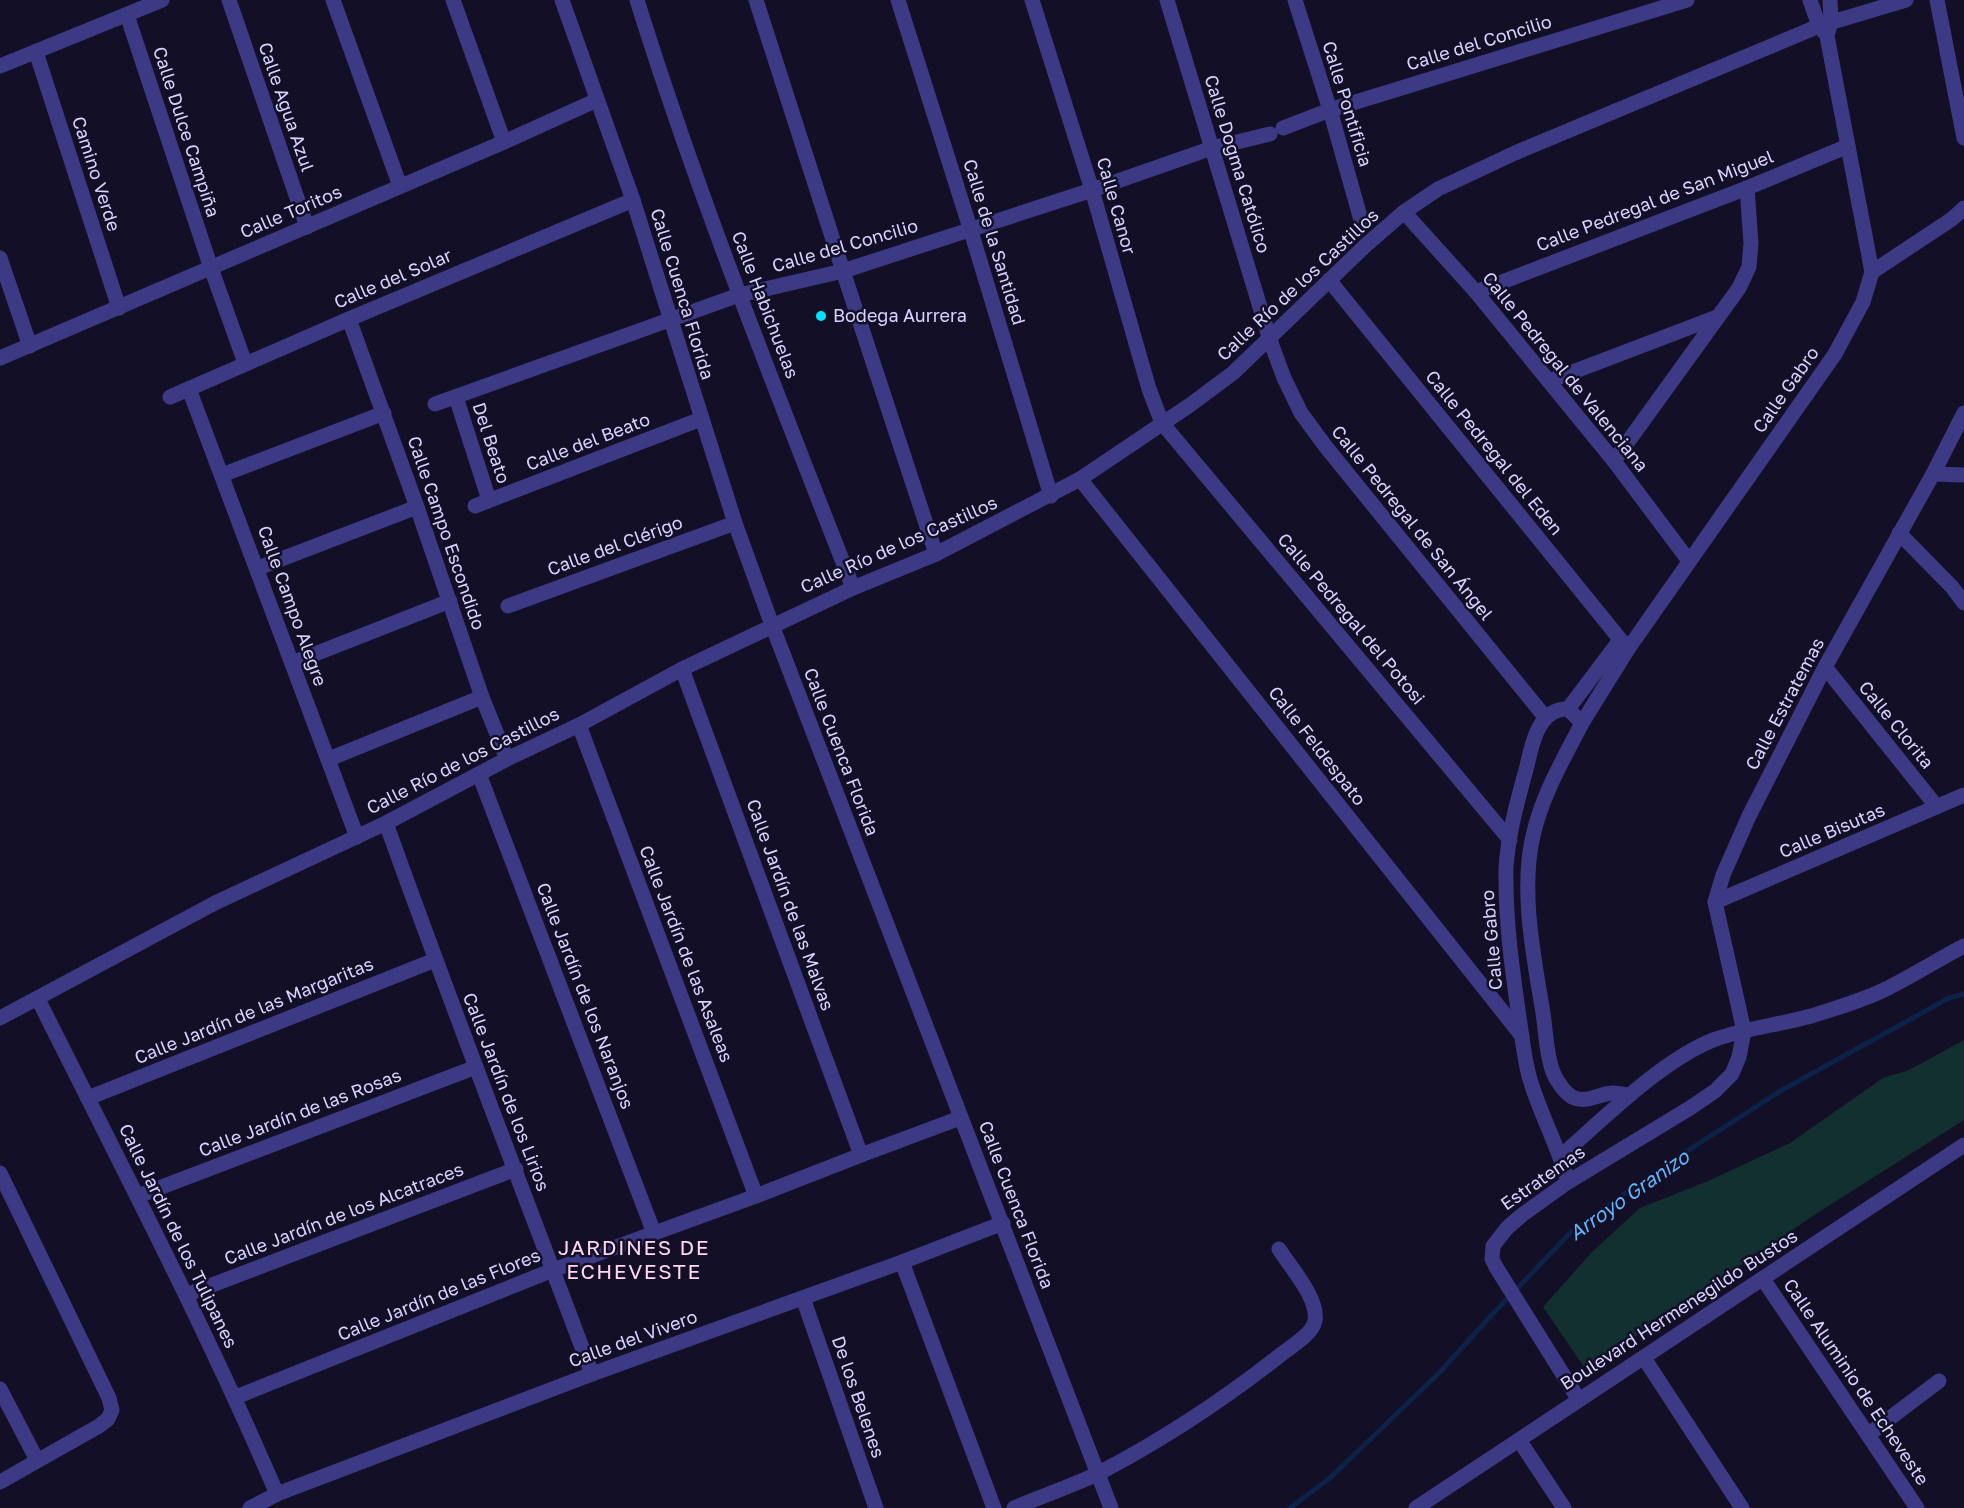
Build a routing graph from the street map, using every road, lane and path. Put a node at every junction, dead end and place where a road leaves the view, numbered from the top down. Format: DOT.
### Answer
graph roads {
  1 [pos="162,0"];
  2 [pos="229,0"];
  3 [pos="333,0"];
  4 [pos="453,0"];
  5 [pos="562,0"];
  6 [pos="637,0"];
  7 [pos="756,0"];
  8 [pos="898,0"];
  9 [pos="1032,0"];
  10 [pos="1167,0"];
  11 [pos="1687,0"];
  12 [pos="1810,0"];
  13 [pos="1830,0"];
  14 [pos="1906,0"];
  15 [pos="1937,0"];
  16 [pos="1301,1"];
  17 [pos="127,15"];
  18 [pos="1826,28"];
  19 [pos="36,52"];
  20 [pos="0,66"];
  21 [pos="597,100"];
  22 [pos="1330,110"];
  23 [pos="1964,138"];
  24 [pos="504,142"];
  25 [pos="1848,146"];
  26 [pos="1212,148"];
  27 [pos="400,186"];
  28 [pos="1748,188"];
  29 [pos="1092,190"];
  30 [pos="633,200"];
  31 [pos="1964,208"];
  32 [pos="1404,212"];
  33 [pos="1361,220"];
  34 [pos="307,227"];
  35 [pos="970,228"];
  36 [pos="0,258"];
  37 [pos="210,268"];
  38 [pos="843,270"];
  39 [pos="1872,272"];
  40 [pos="1329,280"];
  41 [pos="1476,292"];
  42 [pos="739,295"];
  43 [pos="119,308"];
  44 [pos="1717,316"];
  45 [pos="349,319"];
  46 [pos="669,319"];
  47 [pos="1270,340"];
  48 [pos="30,346"];
  49 [pos="0,358"];
  50 [pos="244,363"];
  51 [pos="1549,381"];
  52 [pos="189,389"];
  53 [pos="170,397"];
  54 [pos="456,397"];
  55 [pos="435,404"];
  56 [pos="1964,412"];
  57 [pos="384,413"];
  58 [pos="701,419"];
  59 [pos="1162,423"];
  60 [pos="1614,461"];
  61 [pos="1933,474"];
  62 [pos="222,475"];
  63 [pos="1964,475"];
  64 [pos="1080,479"];
  65 [pos="1051,495"];
  66 [pos="489,500"];
  67 [pos="474,506"];
  68 [pos="417,507"];
  69 [pos="735,523"];
  70 [pos="1899,533"];
  71 [pos="936,554"];
  72 [pos="1689,561"];
  73 [pos="258,568"];
  74 [pos="1958,587"];
  75 [pos="853,588"];
  76 [pos="450,601"];
  77 [pos="1964,603"];
  78 [pos="508,606"];
  79 [pos="772,625"];
  80 [pos="1624,645"];
  81 [pos="292,663"];
  82 [pos="1825,667"];
  83 [pos="682,669"];
  84 [pos="482,697"];
  85 [pos="1568,709"];
  86 [pos="1545,717"];
  87 [pos="1582,723"];
  88 [pos="579,725"];
  89 [pos="328,759"];
  90 [pos="507,759"];
  91 [pos="479,774"];
  92 [pos="1964,795"];
  93 [pos="1937,807"];
  94 [pos="386,823"];
  95 [pos="357,837"];
  96 [pos="1510,840"];
  97 [pos="1715,902"];
  98 [pos="1964,946"];
  99 [pos="435,960"];
  100 [pos="38,999"];
  101 [pos="0,1018"];
  102 [pos="1744,1031"];
  103 [pos="1522,1037"];
  104 [pos="476,1067"];
  105 [pos="1630,1095"];
  106 [pos="88,1098"];
  107 [pos="960,1118"];
  108 [pos="1964,1145"];
  109 [pos="861,1155"];
  110 [pos="1561,1156"];
  111 [pos="516,1169"];
  112 [pos="0,1173"];
  113 [pos="1568,1182"];
  114 [pos="138,1196"];
  115 [pos="756,1196"];
  116 [pos="1003,1223"];
  117 [pos="654,1233"];
  118 [pos="1279,1250"];
  119 [pos="902,1262"];
  120 [pos="553,1270"];
  121 [pos="1763,1279"];
  122 [pos="186,1295"];
  123 [pos="803,1298"];
  124 [pos="1644,1359"];
  125 [pos="592,1374"];
  126 [pos="1939,1381"];
  127 [pos="0,1389"];
  128 [pos="236,1397"];
  129 [pos="1579,1400"];
  130 [pos="1869,1434"];
  131 [pos="1519,1440"];
  132 [pos="37,1460"];
  133 [pos="1097,1473"];
  134 [pos="0,1482"];
  135 [pos="278,1494"];
  136 [pos="250,1508"];
  137 [pos="876,1508"];
  138 [pos="994,1508"];
  139 [pos="1014,1508"];
  140 [pos="1111,1508"];
  141 [pos="1416,1508"];
  142 [pos="1564,1508"];
  143 [pos="1742,1508"];
  144 [pos="1917,1508"];
  1 -- 17 [label="street"];
  2 -- 34 [label="street, Calle Agua Azul"];
  3 -- 27 [label="street"];
  4 -- 24 [label="street"];
  5 -- 21 [label="street, Calle Cuenca Florida"];
  6 -- 42 [label="street, Calle Habichuelas"];
  7 -- 38 [label="street"];
  8 -- 35 [label="street, Calle de la Santidad"];
  9 -- 29 [label="street, Calle Canor"];
  10 -- 26 [label="street, Calle Dogma Católico"];
  11 -- 22 [label="street, Calle del Concilio"];
  12 -- 18 [label="street"];
  13 -- 18 [label="street"];
  14 -- 18 [label="street, Calle Río de los Castillos"];
  15 -- 23 [label="street"];
  16 -- 22 [label="street, Calle Pontificia"];
  17 -- 19 [label="street"];
  17 -- 37 [label="street, Calle Dulce Campiña"];
  18 -- 25 [label="street, Calle Gabro"];
  18 -- 32 [label="street, Calle Río de los Castillos"];
  19 -- 20 [label="street"];
  19 -- 43 [label="street, Camino Verde"];
  21 -- 24 [label="street, Calle Toritos"];
  21 -- 30 [label="street, Calle Cuenca Florida"];
  22 -- 26 [label="street, Calle del Concilio"];
  22 -- 33 [label="street, Calle Pontificia"];
  24 -- 27 [label="street, Calle Toritos"];
  25 -- 28 [label="street, Calle Pedregal de San Miguel"];
  25 -- 39 [label="street, Calle Gabro"];
  26 -- 29 [label="street, Calle del Concilio"];
  26 -- 47 [label="street, Calle Dogma Católico"];
  27 -- 34 [label="street, Calle Toritos"];
  28 -- 41 [label="street, Calle Pedregal de San Miguel"];
  28 -- 44 [label="street"];
  29 -- 35 [label="street, Calle del Concilio"];
  29 -- 59 [label="street, Calle Canor"];
  30 -- 45 [label="street, Calle del Solar"];
  30 -- 46 [label="street, Calle Cuenca Florida"];
  31 -- 39 [label="street"];
  32 -- 40 [label="street, Calle Río de los Castillos"];
  32 -- 41 [label="street, Calle Pedregal de Valenciana"];
  34 -- 37 [label="street, Calle Toritos"];
  35 -- 38 [label="street, Calle del Concilio"];
  35 -- 65 [label="street, Calle de la Santidad"];
  36 -- 48 [label="street"];
  37 -- 43 [label="street, Calle Toritos"];
  37 -- 50 [label="street, Calle Dulce Campiña"];
  38 -- 42 [label="street, Calle del Concilio"];
  38 -- 71 [label="street"];
  39 -- 72 [label="street, Calle Gabro"];
  40 -- 47 [label="street, Calle Río de los Castillos"];
  40 -- 80 [label="street, Calle Pedregal del Eden"];
  41 -- 51 [label="street, Calle Pedregal de Valenciana"];
  42 -- 46 [label="street, Calle del Concilio"];
  42 -- 75 [label="street, Calle Habichuelas"];
  43 -- 48 [label="street, Calle Toritos"];
  44 -- 51 [label="street"];
  44 -- 60 [label="street"];
  45 -- 50 [label="street, Calle del Solar"];
  45 -- 57 [label="street, Calle Campo Escondido"];
  46 -- 54 [label="street, Calle del Concilio"];
  46 -- 58 [label="street, Calle Cuenca Florida"];
  47 -- 59 [label="street, Calle Río de los Castillos"];
  47 -- 86 [label="street, Calle Pedregal de San Ángel"];
  48 -- 49 [label="street, Calle Toritos"];
  50 -- 52 [label="street, Calle del Solar"];
  51 -- 60 [label="street, Calle Pedregal de Valenciana"];
  52 -- 53 [label="street, Calle del Solar"];
  52 -- 62 [label="street, Calle Campo Alegre"];
  54 -- 55 [label="street, Calle del Concilio"];
  54 -- 66 [label="street, Del Beato"];
  56 -- 61 [label="street, Calle Estratemas"];
  57 -- 62 [label="street"];
  57 -- 68 [label="street, Calle Campo Escondido"];
  58 -- 66 [label="street, Calle del Beato"];
  58 -- 69 [label="street, Calle Cuenca Florida"];
  59 -- 64 [label="street, Calle Río de los Castillos"];
  59 -- 96 [label="street, Calle Pedregal del Potosi"];
  60 -- 72 [label="street, Calle Pedregal de Valenciana"];
  61 -- 63 [label="street"];
  61 -- 70 [label="street, Calle Estratemas"];
  62 -- 73 [label="street, Calle Campo Alegre"];
  64 -- 65 [label="street, Calle Río de los Castillos"];
  64 -- 103 [label="street, Calle Feldespato"];
  65 -- 71 [label="street, Calle Río de los Castillos"];
  66 -- 67 [label="street, Calle del Beato"];
  68 -- 73 [label="street"];
  68 -- 76 [label="street, Calle Campo Escondido"];
  69 -- 78 [label="street, Calle del Clérigo"];
  69 -- 79 [label="street, Calle Cuenca Florida"];
  70 -- 74 [label="street"];
  70 -- 82 [label="street, Calle Estratemas"];
  71 -- 75 [label="street, Calle Río de los Castillos"];
  72 -- 80 [label="street, Calle Gabro"];
  73 -- 81 [label="street, Calle Campo Alegre"];
  74 -- 77 [label="street"];
  75 -- 79 [label="street, Calle Río de los Castillos"];
  76 -- 81 [label="street"];
  76 -- 84 [label="street, Calle Campo Escondido"];
  79 -- 83 [label="street, Calle Río de los Castillos"];
  79 -- 107 [label="street, Calle Cuenca Florida"];
  80 -- 85 [label="street, Calle Gabro"];
  80 -- 87 [label="street, Calle Gabro"];
  81 -- 89 [label="street, Calle Campo Alegre"];
  82 -- 93 [label="street, Calle Clorita"];
  82 -- 97 [label="street, Calle Estratemas"];
  83 -- 88 [label="street, Calle Río de los Castillos"];
  83 -- 109 [label="street, Calle Jardín de las Malvas"];
  84 -- 89 [label="street"];
  84 -- 90 [label="street, Calle Campo Escondido"];
  85 -- 86 [label="street"];
  85 -- 87 [label="street"];
  86 -- 96 [label="street, Calle Gabro"];
  87 -- 105 [label="street, Calle Gabro"];
  88 -- 90 [label="street, Calle Río de los Castillos"];
  88 -- 115 [label="street, Calle Jardín de las Asaleas"];
  89 -- 95 [label="street, Calle Campo Alegre"];
  90 -- 91 [label="street, Calle Río de los Castillos"];
  91 -- 94 [label="street, Calle Río de los Castillos"];
  91 -- 117 [label="street, Calle Jardín de los Naranjos"];
  92 -- 93 [label="street, Calle Bisutas"];
  93 -- 97 [label="street, Calle Bisutas"];
  94 -- 95 [label="street, Calle Río de los Castillos"];
  94 -- 99 [label="street, Calle Jardín de los Lirios"];
  95 -- 100 [label="street, Calle Río de los Castillos"];
  96 -- 103 [label="street, Calle Gabro"];
  97 -- 102 [label="street, Calle Estratemas"];
  98 -- 102 [label="street"];
  99 -- 104 [label="street, Calle Jardín de los Lirios"];
  99 -- 106 [label="street, Calle Jardín de las Margaritas"];
  100 -- 101 [label="street, Calle Río de los Castillos"];
  100 -- 106 [label="street, Calle Jardín de los Tulipanes"];
  102 -- 105 [label="street"];
  102 -- 113 [label="street, Estratemas"];
  103 -- 110 [label="street, Calle Gabro"];
  104 -- 111 [label="street, Calle Jardín de los Lirios"];
  104 -- 114 [label="street, Calle Jardín de las Rosas"];
  105 -- 110 [label="street"];
  106 -- 114 [label="street, Calle Jardín de los Tulipanes"];
  107 -- 109 [label="street, Calle Jardín de las Flores"];
  107 -- 116 [label="street, Calle Cuenca Florida"];
  108 -- 121 [label="street, Boulevard Hermenegildo Bustos"];
  109 -- 115 [label="street, Calle Jardín de las Flores"];
  110 -- 113 [label="street, Calle Gabro"];
  111 -- 120 [label="street, Calle Jardín de los Lirios"];
  111 -- 122 [label="street, Calle Jardín de los Alcatraces"];
  112 -- 132 [label="street"];
  113 -- 129 [label="street, Estratemas"];
  114 -- 122 [label="street, Calle Jardín de los Tulipanes"];
  115 -- 117 [label="street, Calle Jardín de las Flores"];
  116 -- 119 [label="street, Calle del Vivero"];
  116 -- 133 [label="street, Calle Cuenca Florida"];
  117 -- 120 [label="street, Calle Jardín de las Flores"];
  118 -- 133 [label="street"];
  119 -- 123 [label="street, Calle del Vivero"];
  119 -- 138 [label="street"];
  120 -- 125 [label="street, Calle Jardín de los Lirios"];
  120 -- 128 [label="street, Calle Jardín de las Flores"];
  121 -- 124 [label="street, Boulevard Hermenegildo Bustos"];
  121 -- 130 [label="street, Calle Aluminio de Echeveste"];
  122 -- 128 [label="street, Calle Jardín de los Tulipanes"];
  123 -- 125 [label="street, Calle del Vivero"];
  123 -- 137 [label="street, De los Belenes"];
  124 -- 129 [label="street, Boulevard Hermenegildo Bustos"];
  124 -- 143 [label="street"];
  125 -- 135 [label="street, Calle del Vivero"];
  126 -- 130 [label="street"];
  127 -- 132 [label="street"];
  128 -- 135 [label="street, Calle Jardín de los Tulipanes"];
  129 -- 131 [label="street, Boulevard Hermenegildo Bustos"];
  130 -- 144 [label="street, Calle Aluminio de Echeveste"];
  131 -- 141 [label="street, Boulevard Hermenegildo Bustos"];
  131 -- 142 [label="street"];
  132 -- 134 [label="street"];
  133 -- 139 [label="street"];
  133 -- 140 [label="street, Calle Cuenca Florida"];
  135 -- 136 [label="street, Calle del Vivero"];
}
